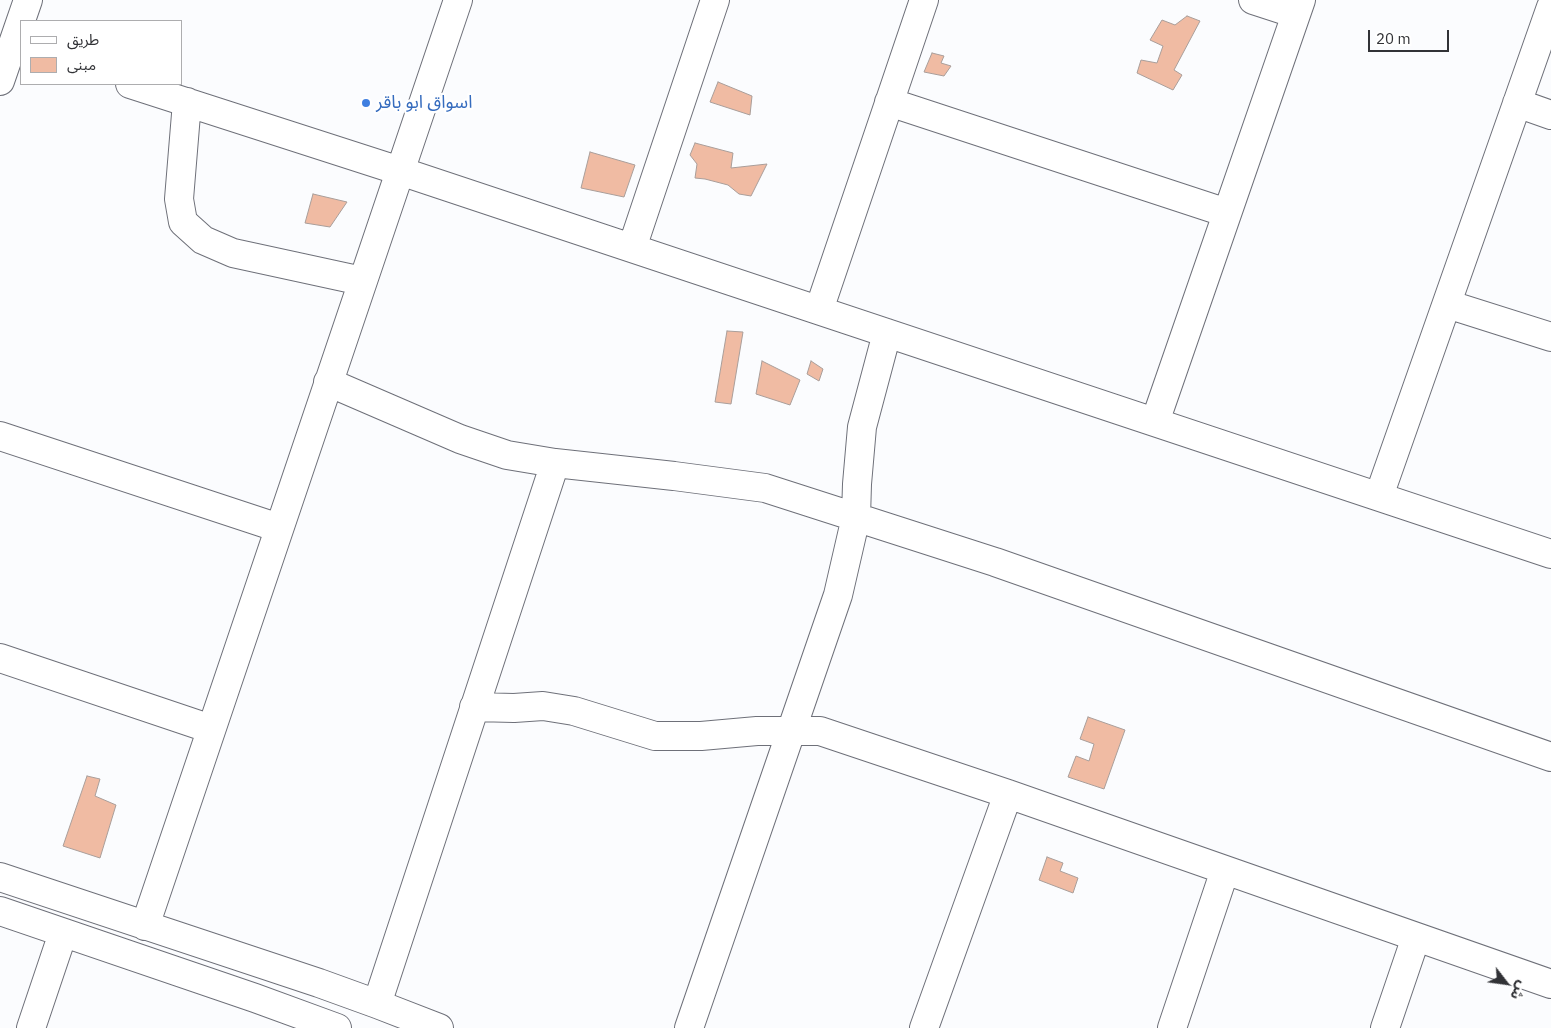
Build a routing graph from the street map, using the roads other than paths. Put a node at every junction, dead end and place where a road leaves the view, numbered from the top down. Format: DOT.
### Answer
graph roads {
  1 [pos="28,0"];
  2 [pos="458,0"];
  3 [pos="715,0"];
  4 [pos="924,0"];
  5 [pos="1253,0"];
  6 [pos="1299,7"];
  7 [pos="1551,7"];
  8 [pos="23,20"];
  9 [pos="20,34"];
  10 [pos="17,47"];
  11 [pos="0,81"];
  12 [pos="133,85"];
  13 [pos="187,102"];
  14 [pos="889,102"];
  15 [pos="1517,103"];
  16 [pos="1551,115"];
  17 [pos="400,171"];
  18 [pos="1227,213"];
  19 [pos="632,248"];
  20 [pos="362,282"];
  21 [pos="1447,304"];
  22 [pos="820,310"];
  23 [pos="887,333"];
  24 [pos="1551,337"];
  25 [pos="328,382"];
  26 [pos="1155,422"];
  27 [pos="0,436"];
  28 [pos="555,463"];
  29 [pos="1379,496"];
  30 [pos="856,517"];
  31 [pos="279,528"];
  32 [pos="1551,554"];
  33 [pos="0,658"];
  34 [pos="474,707"];
  35 [pos="211,729"];
  36 [pos="791,731"];
  37 [pos="1551,757"];
  38 [pos="1008,794"];
  39 [pos="1225,870"];
  40 [pos="0,877"];
  41 [pos="0,911"];
  42 [pos="145,926"];
  43 [pos="63,933"];
  44 [pos="1416,937"];
  45 [pos="1551,984"];
  46 [pos="377,1004"];
  47 [pos="31,1028"];
  48 [pos="337,1028"];
  49 [pos="439,1028"];
  50 [pos="690,1028"];
  51 [pos="924,1028"];
  52 [pos="1172,1028"];
  53 [pos="1385,1028"];
  1 -- 8 [label="street"];
  2 -- 17 [label="street"];
  3 -- 19 [label="street"];
  4 -- 14 [label="street"];
  5 -- 6 [label="street"];
  6 -- 18 [label="street"];
  7 -- 15 [label="street"];
  9 -- 10 [label="street"];
  10 -- 11 [label="street"];
  12 -- 13 [label="street"];
  13 -- 17 [label="street"];
  13 -- 20 [label="street"];
  14 -- 18 [label="street"];
  14 -- 22 [label="street"];
  15 -- 16 [label="street"];
  15 -- 21 [label="street"];
  17 -- 19 [label="street"];
  17 -- 20 [label="street"];
  18 -- 26 [label="street"];
  19 -- 22 [label="street"];
  20 -- 25 [label="street"];
  21 -- 24 [label="street"];
  21 -- 29 [label="street"];
  22 -- 23 [label="street"];
  23 -- 26 [label="street"];
  23 -- 30 [label="street"];
  25 -- 28 [label="street"];
  25 -- 31 [label="street"];
  26 -- 29 [label="street"];
  27 -- 31 [label="street"];
  28 -- 30 [label="street"];
  28 -- 34 [label="street"];
  29 -- 32 [label="street"];
  30 -- 36 [label="street"];
  30 -- 37 [label="street"];
  31 -- 35 [label="street"];
  33 -- 35 [label="street"];
  34 -- 36 [label="street"];
  34 -- 46 [label="street"];
  35 -- 42 [label="street"];
  36 -- 38 [label="street"];
  36 -- 50 [label="street"];
  38 -- 39 [label="street"];
  38 -- 51 [label="street"];
  39 -- 44 [label="street"];
  39 -- 52 [label="street"];
  40 -- 42 [label="street"];
  41 -- 43 [label="street"];
  42 -- 46 [label="street"];
  43 -- 47 [label="street"];
  43 -- 48 [label="street"];
  44 -- 45 [label="street"];
  44 -- 53 [label="street"];
  46 -- 49 [label="street"];
}
